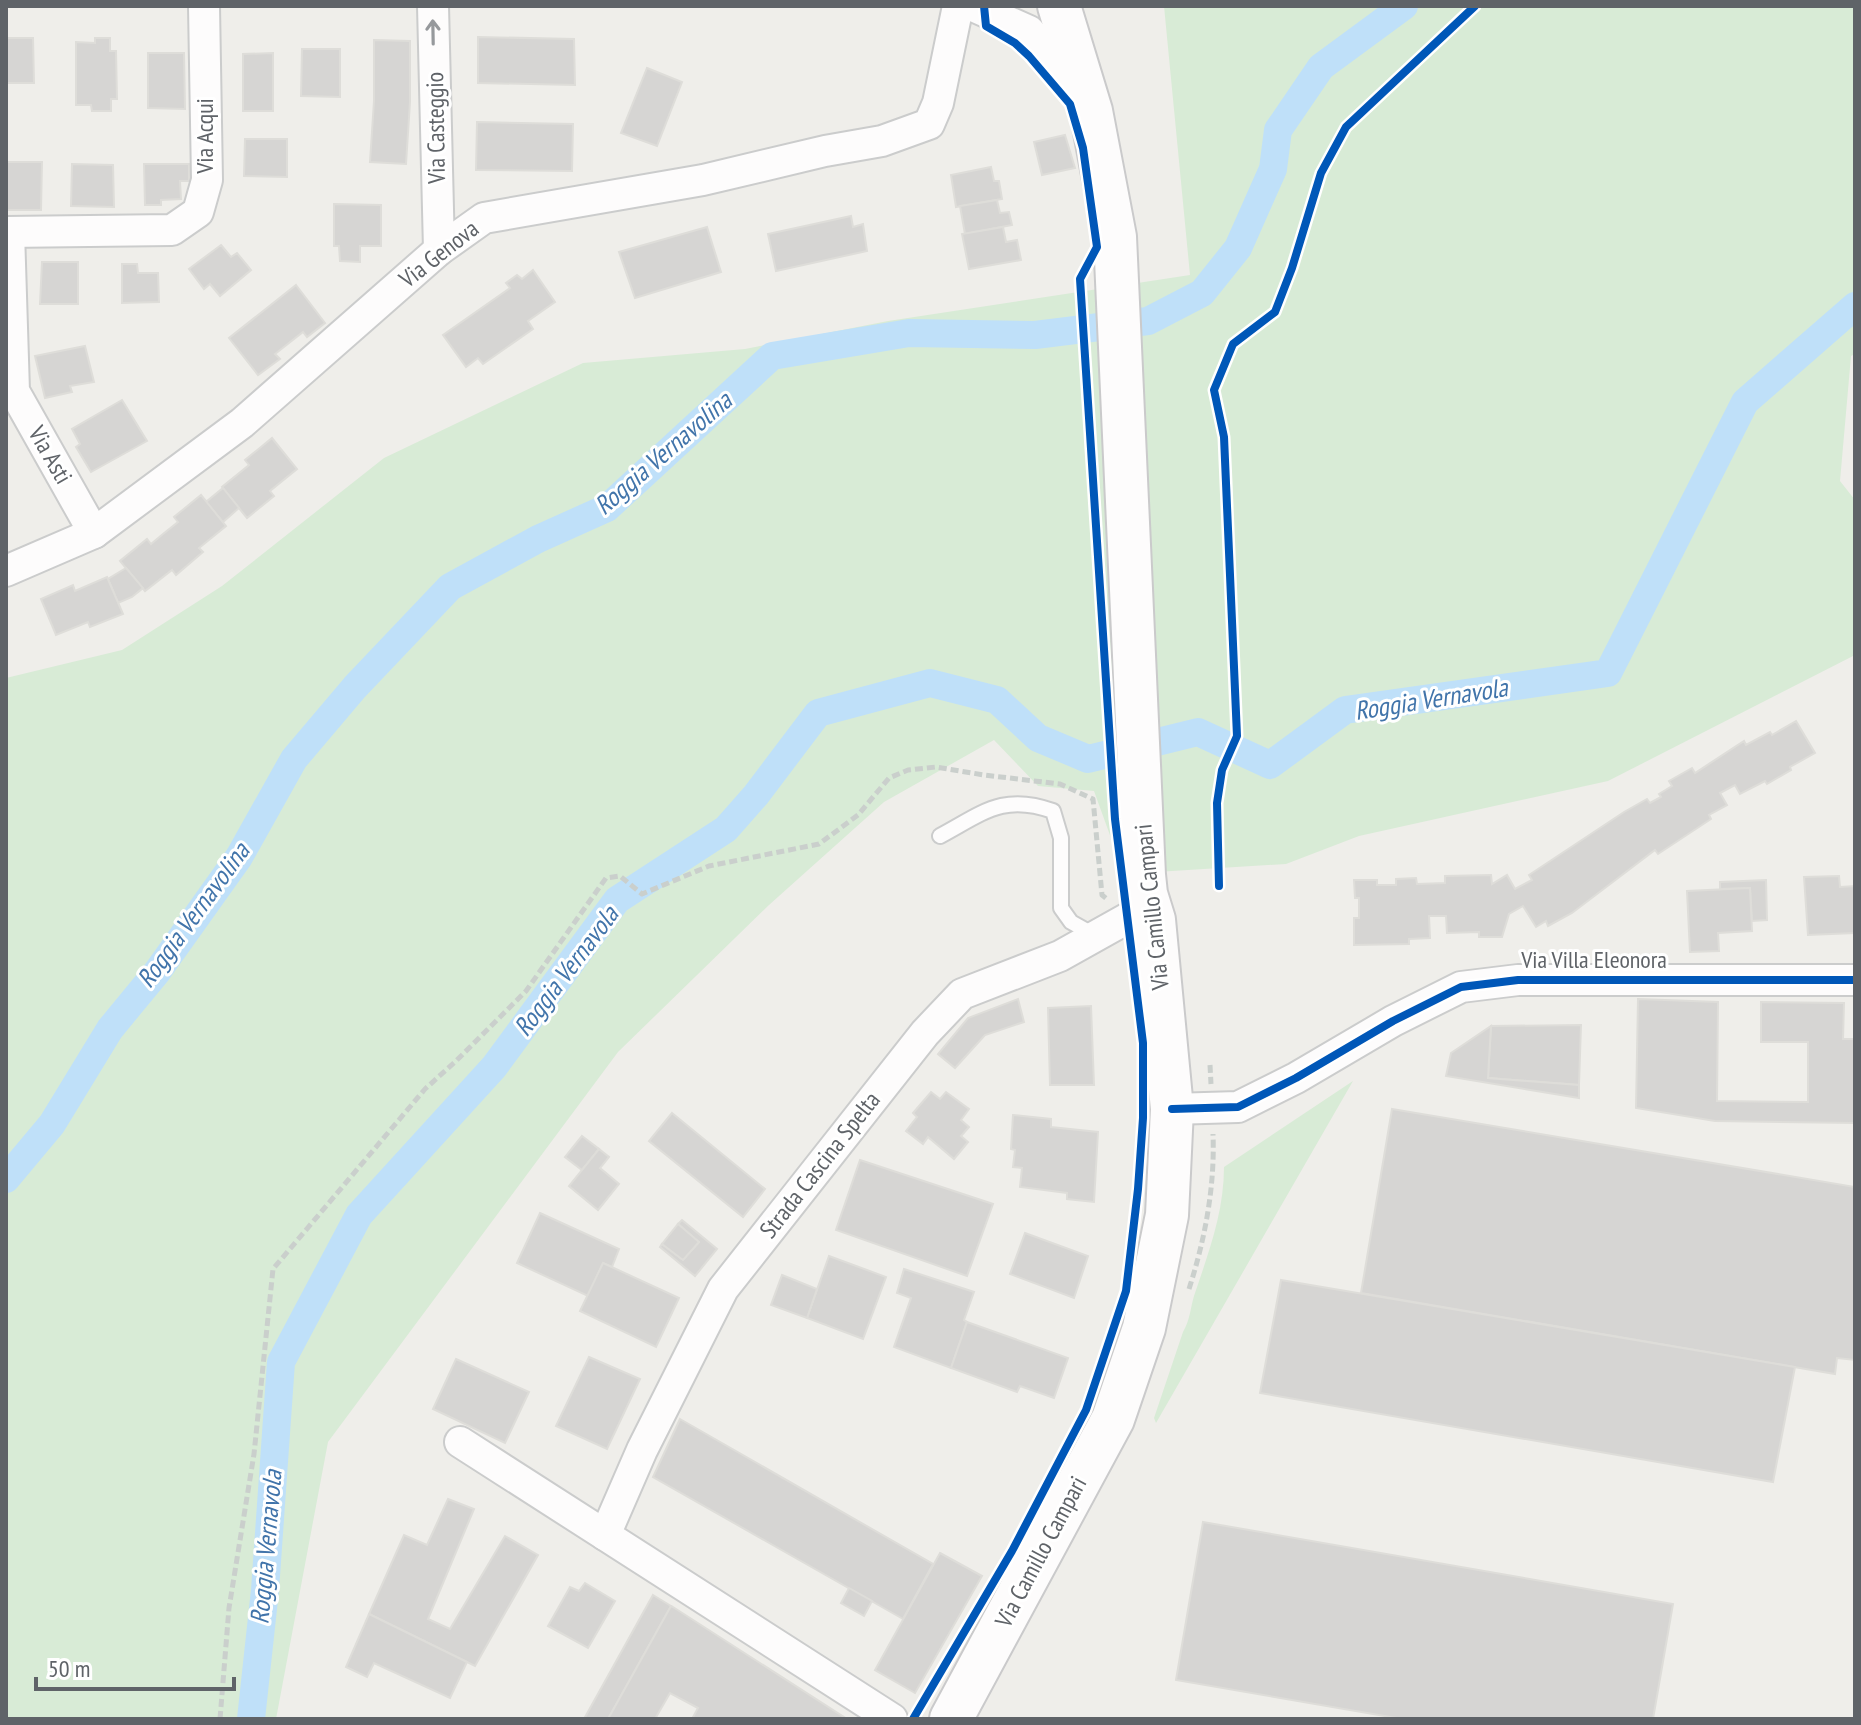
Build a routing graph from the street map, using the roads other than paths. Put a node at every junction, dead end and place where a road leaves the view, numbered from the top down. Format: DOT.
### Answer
graph roads {
  1 [pos="204,6"];
  2 [pos="433,6"];
  3 [pos="958,6"];
  4 [pos="973,6"];
  5 [pos="1059,6"];
  6 [pos="1091,111"];
  7 [pos="8,232"];
  8 [pos="439,250"];
  9 [pos="94,533"];
  10 [pos="6,571"];
  11 [pos="940,836"];
  12 [pos="1141,919"];
  13 [pos="1096,936"];
  14 [pos="1855,980"];
  15 [pos="1172,1109"];
  16 [pos="460,1442"];
  17 [pos="605,1535"];
  18 [pos="892,1719"];
  19 [pos="951,1719"];
  1 -- 7 [label="street, Via Acqui"];
  8 -- 2 [label="street, Via Casteggio, one-way"];
  3 -- 8 [label="street, Via Genova"];
  4 -- 6 [label="street"];
  5 -- 6 [label="street, Via Camillo Campari"];
  6 -- 12 [label="street, Via Camillo Campari"];
  7 -- 9 [label="street, Via Asti"];
  8 -- 9 [label="street, Via Genova"];
  9 -- 10 [label="street, Via Genova"];
  11 -- 13 [label="lane"];
  12 -- 13 [label="street, Strada Cascina Spelta"];
  12 -- 15 [label="street, Via Camillo Campari"];
  13 -- 17 [label="street, Strada Cascina Spelta"];
  14 -- 15 [label="street, Via Villa Eleonora"];
  15 -- 19 [label="street, Via Camillo Campari"];
  16 -- 17 [label="street"];
  17 -- 18 [label="street"];
}
